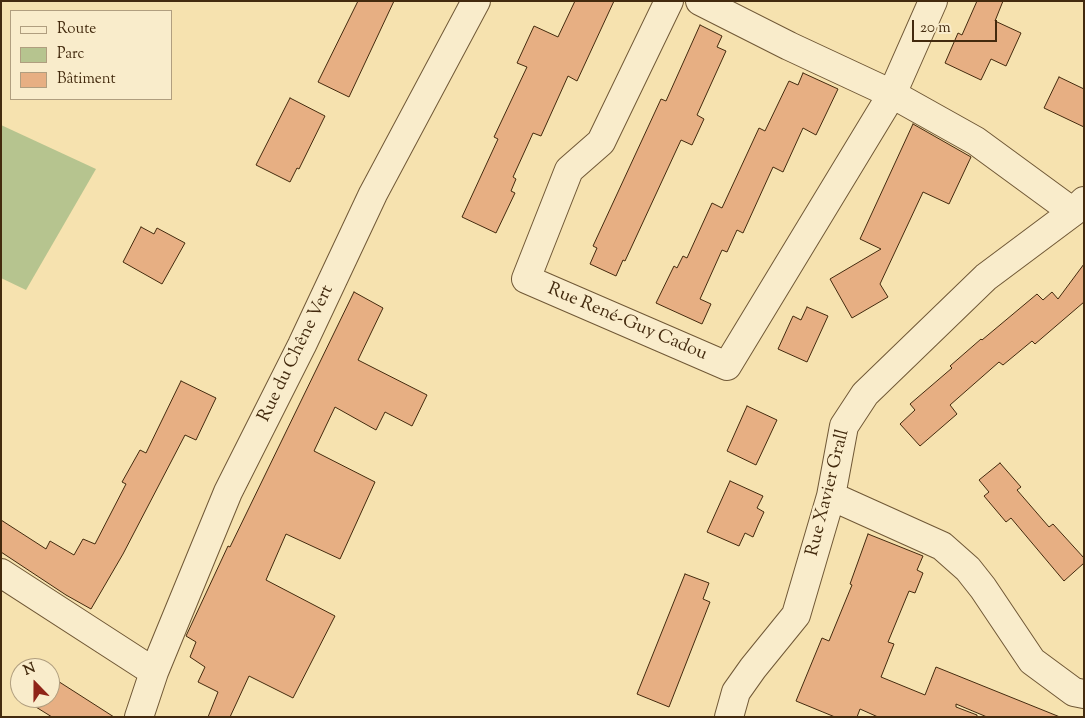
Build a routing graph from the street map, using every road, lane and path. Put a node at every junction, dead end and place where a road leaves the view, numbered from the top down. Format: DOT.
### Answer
graph roads {
  1 [pos="476,1"];
  2 [pos="670,1"];
  3 [pos="933,1"];
  4 [pos="701,2"];
  5 [pos="892,94"];
  6 [pos="1079,206"];
  7 [pos="831,496"];
  8 [pos="1,573"];
  9 [pos="154,672"];
  10 [pos="1084,694"];
  11 [pos="139,717"];
  12 [pos="729,717"];
  1 -- 9 [label="street, Rue du Chêne Vert"];
  2 -- 4 [label="street, Rue René-Guy Cadou"];
  2 -- 5 [label="street, Rue René-Guy Cadou"];
  3 -- 5 [label="street, Rue René-Guy Cadou"];
  4 -- 5 [label="street, Rue René-Guy Cadou"];
  5 -- 6 [label="street, Rue René-Guy Cadou"];
  6 -- 7 [label="street, Rue Xavier Grall"];
  7 -- 10 [label="street"];
  7 -- 12 [label="street, Rue Xavier Grall"];
  8 -- 9 [label="street"];
  9 -- 11 [label="street, Rue du Chêne Vert"];
}
